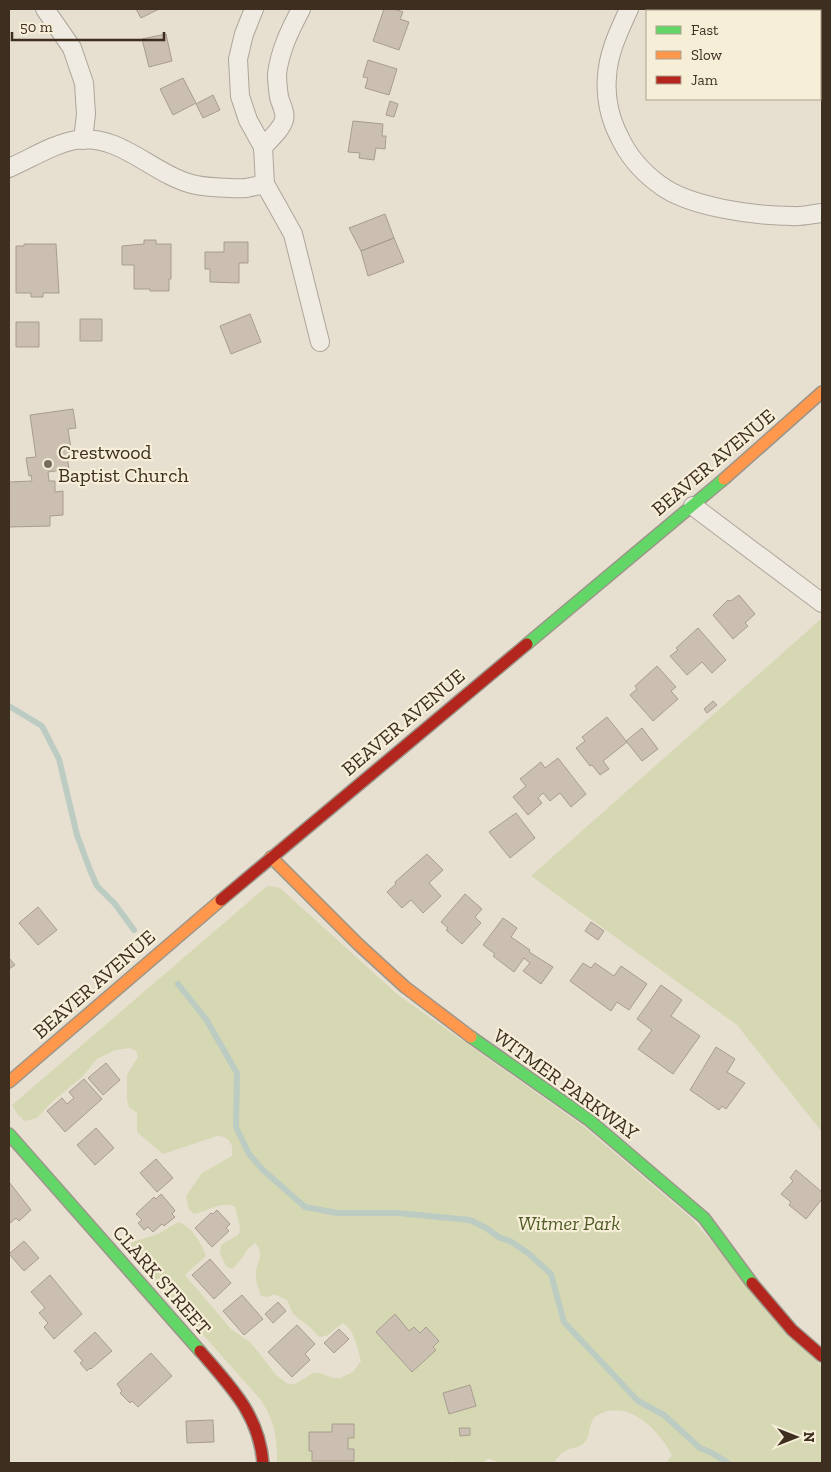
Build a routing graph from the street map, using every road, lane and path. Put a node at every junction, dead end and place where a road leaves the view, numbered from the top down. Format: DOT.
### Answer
graph roads {
  1 [pos="45,9"];
  2 [pos="254,9"];
  3 [pos="301,9"];
  4 [pos="629,9"];
  5 [pos="83,140"];
  6 [pos="263,148"];
  7 [pos="9,168"];
  8 [pos="265,184"];
  9 [pos="822,213"];
  10 [pos="320,342"];
  11 [pos="822,392"];
  12 [pos="693,506"];
  13 [pos="822,603"];
  14 [pos="271,857"];
  15 [pos="9,1082"];
  16 [pos="9,1134"];
  17 [pos="822,1356"];
  18 [pos="263,1463"];
  1 -- 5 [label="street"];
  2 -- 6 [label="street"];
  3 -- 6 [label="street"];
  4 -- 9 [label="street"];
  5 -- 7 [label="street"];
  5 -- 8 [label="street"];
  6 -- 8 [label="street"];
  8 -- 10 [label="street"];
  11 -- 12 [label="street, BEAVER AVENUE"];
  12 -- 13 [label="street"];
  12 -- 14 [label="street, BEAVER AVENUE"];
  14 -- 15 [label="street, BEAVER AVENUE"];
  14 -- 17 [label="street, WITMER PARKWAY"];
  16 -- 18 [label="street, CLARK STREET"];
}
